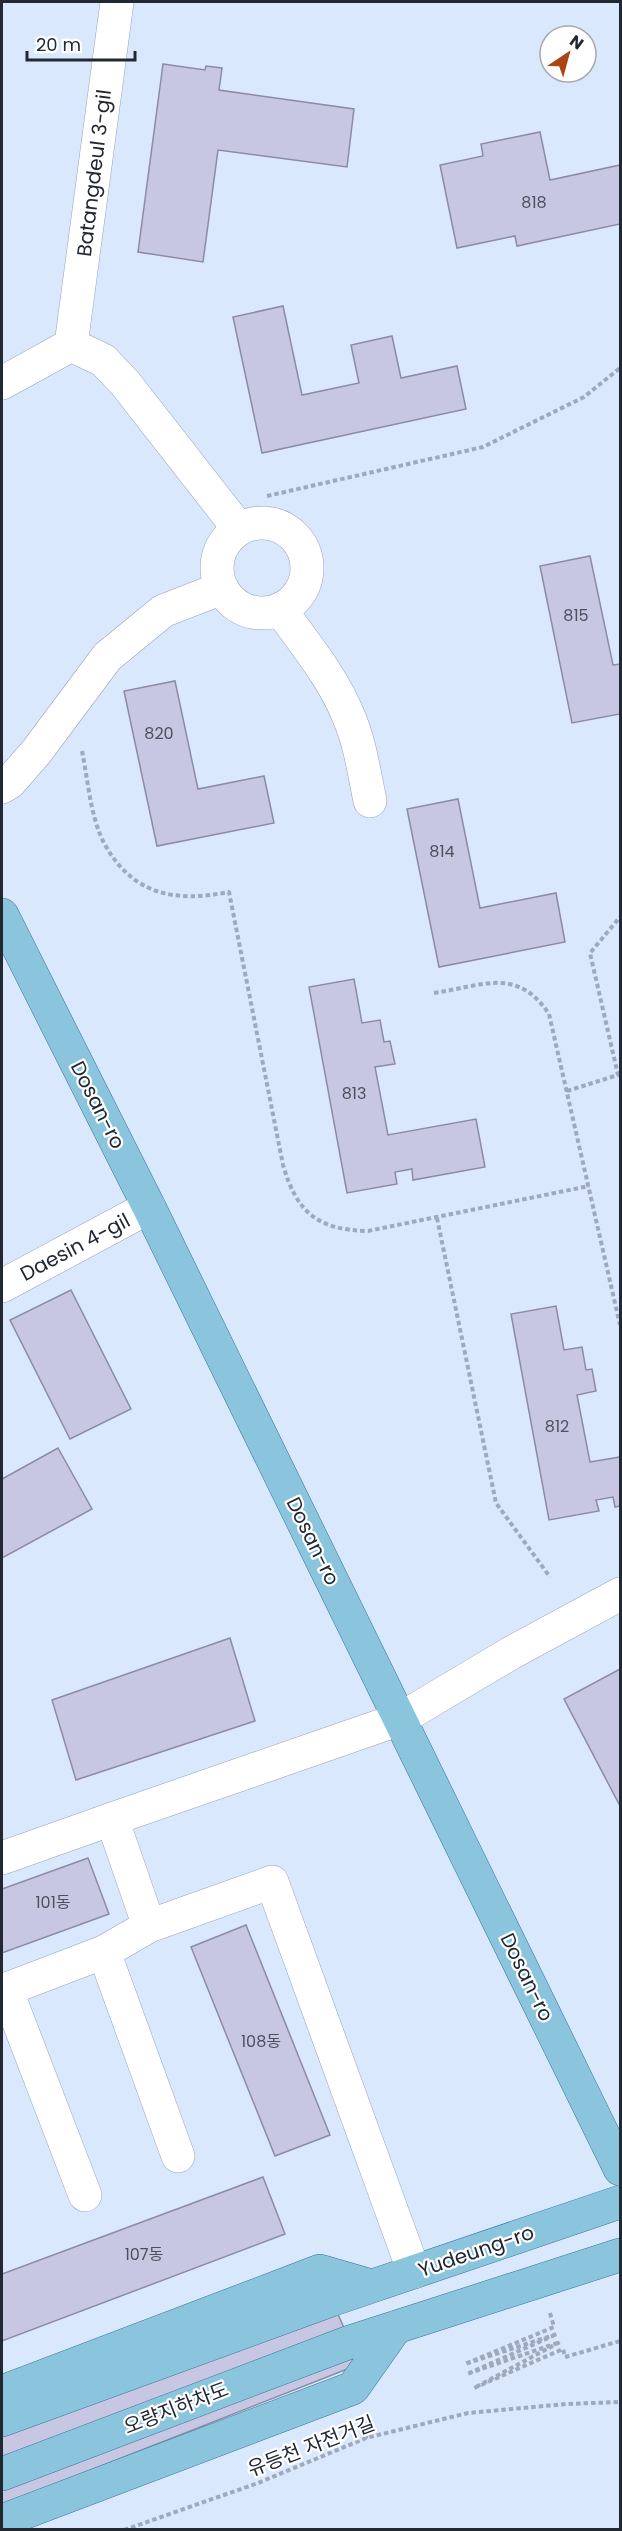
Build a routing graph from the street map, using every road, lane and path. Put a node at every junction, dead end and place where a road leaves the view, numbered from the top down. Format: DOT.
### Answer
graph roads {
  1 [pos="117,2"];
  2 [pos="71,345"];
  3 [pos="621,368"];
  4 [pos="2,383"];
  5 [pos="267,496"];
  6 [pos="238,529"];
  7 [pos="222,588"];
  8 [pos="279,609"];
  9 [pos="81,747"];
  10 [pos="2,787"];
  11 [pos="370,801"];
  12 [pos="2,915"];
  13 [pos="621,917"];
  14 [pos="434,993"];
  15 [pos="567,1091"];
  16 [pos="589,1186"];
  17 [pos="149,1207"];
  18 [pos="437,1218"];
  19 [pos="2,1286"];
  20 [pos="621,1325"];
  21 [pos="550,1577"];
  22 [pos="621,1594"];
  23 [pos="400,1719"];
  24 [pos="112,1819"];
  25 [pos="2,1858"];
  26 [pos="149,1926"];
  27 [pos="104,1952"];
  28 [pos="4,1990"];
  29 [pos="177,2156"];
  30 [pos="619,2162"];
  31 [pos="85,2194"];
  32 [pos="621,2202"];
  33 [pos="621,2255"];
  34 [pos="414,2272"];
  35 [pos="372,2286"];
  36 [pos="549,2308"];
  37 [pos="396,2327"];
  38 [pos="621,2341"];
  39 [pos="2,2392"];
  40 [pos="621,2402"];
  41 [pos="369,2412"];
  42 [pos="2,2420"];
  43 [pos="366,2438"];
  44 [pos="2,2474"];
  45 [pos="2,2521"];
  46 [pos="124,2529"];
  1 -- 2 [label="street, Batangdeul 3-gil"];
  2 -- 4 [label="street"];
  2 -- 6 [label="street"];
  3 -- 5 [label="path"];
  6 -- 7 [label="street"];
  6 -- 8 [label="street"];
  7 -- 8 [label="street"];
  7 -- 10 [label="street"];
  8 -- 11 [label="street"];
  9 -- 18 [label="path"];
  12 -- 17 [label="main road, Dosan-ro"];
  13 -- 15 [label="path"];
  14 -- 15 [label="path"];
  15 -- 16 [label="path"];
  16 -- 18 [label="path"];
  16 -- 20 [label="path"];
  17 -- 19 [label="street, Daesin 4-gil"];
  17 -- 23 [label="main road, Dosan-ro"];
  18 -- 21 [label="path"];
  22 -- 23 [label="street"];
  23 -- 24 [label="street"];
  23 -- 30 [label="main road, Dosan-ro"];
  24 -- 25 [label="street"];
  24 -- 26 [label="street"];
  26 -- 27 [label="street"];
  26 -- 34 [label="street"];
  27 -- 28 [label="street"];
  27 -- 29 [label="street"];
  28 -- 31 [label="street"];
  32 -- 34 [label="main road, Yudeung-ro"];
  33 -- 37 [label="main road"];
  34 -- 35 [label="main road, Yudeung-ro"];
  35 -- 39 [label="main road"];
  35 -- 42 [label="main road, Yudeung-ro"];
  36 -- 38 [label="path"];
  37 -- 44 [label="main road, 오량지하차도"];
  37 -- 45 [label="main road"];
  40 -- 43 [label="path, 유등천 자전거길"];
  41 -- 43 [label="path"];
  43 -- 46 [label="path, 유등천 자전거길"];
}
